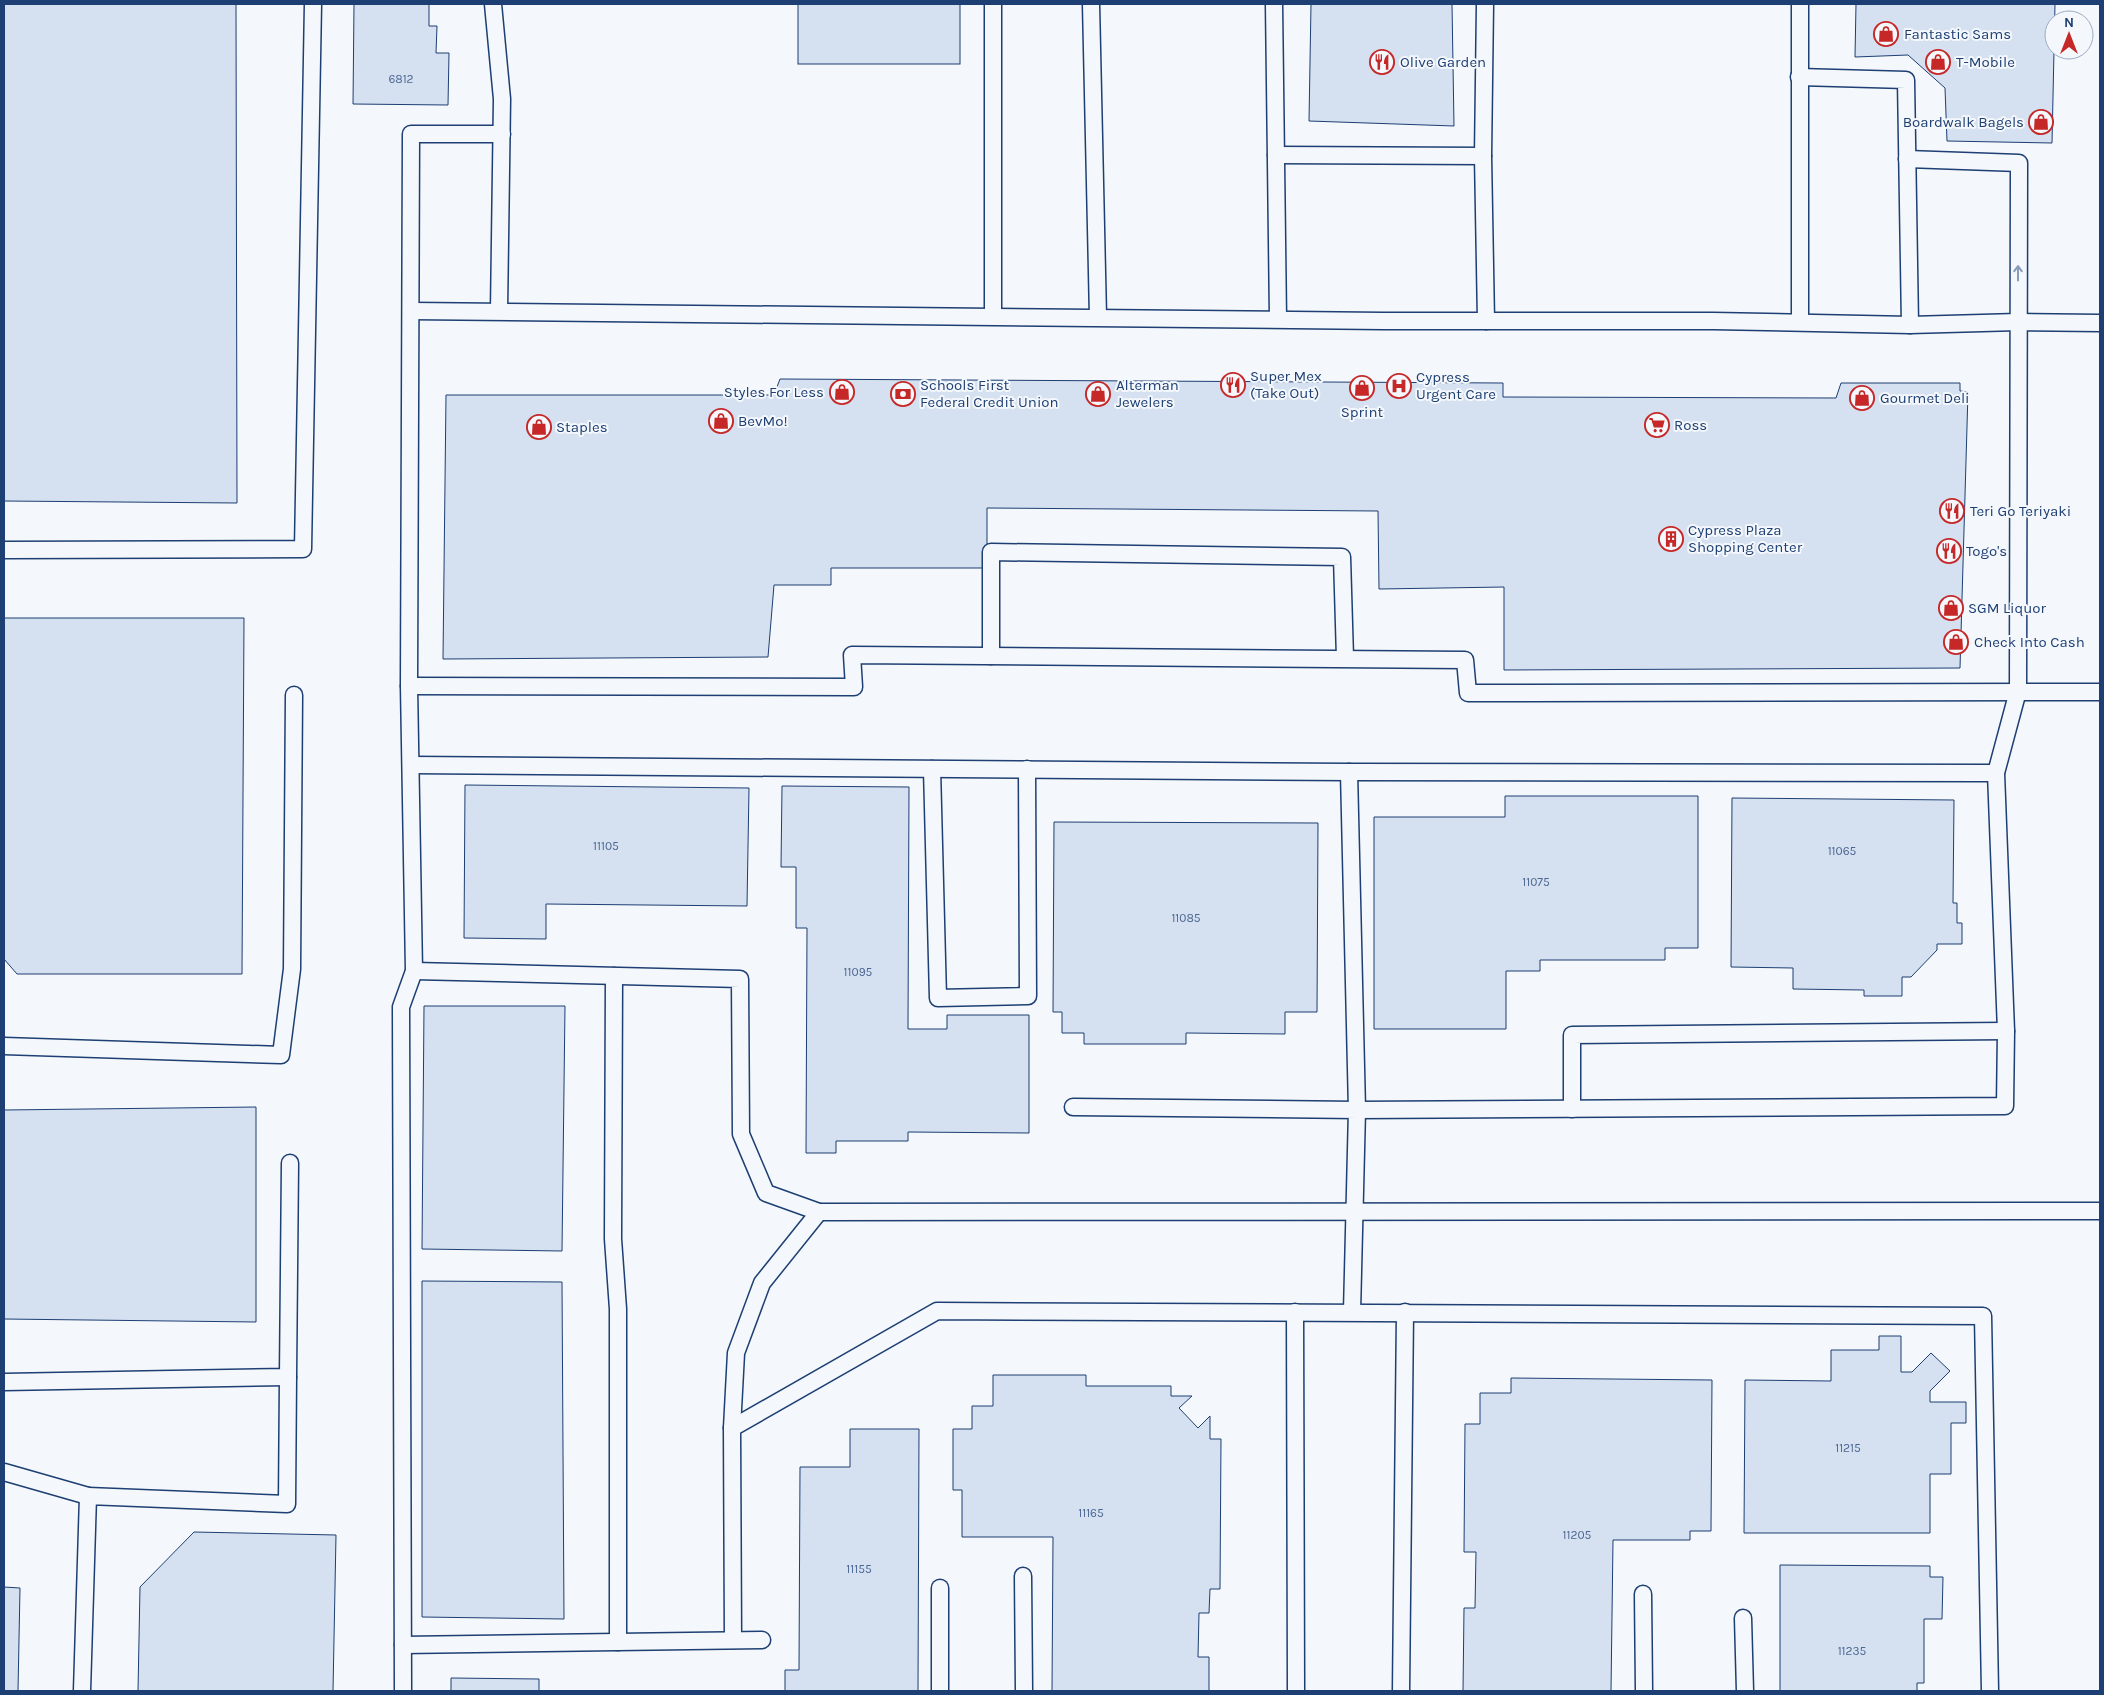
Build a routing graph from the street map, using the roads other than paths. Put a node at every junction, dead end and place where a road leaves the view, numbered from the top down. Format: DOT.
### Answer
graph roads {
  1 [pos="313,4"];
  2 [pos="493,4"];
  3 [pos="992,4"];
  4 [pos="1091,4"];
  5 [pos="1274,4"];
  6 [pos="1485,4"];
  7 [pos="1800,4"];
  8 [pos="1799,77"];
  9 [pos="502,134"];
  10 [pos="1276,155"];
  11 [pos="1483,156"];
  12 [pos="1907,159"];
  13 [pos="411,311"];
  14 [pos="500,311"];
  15 [pos="992,316"];
  16 [pos="1098,317"];
  17 [pos="1278,319"];
  18 [pos="1486,321"];
  19 [pos="1800,322"];
  20 [pos="2018,322"];
  21 [pos="2100,323"];
  22 [pos="1910,325"];
  23 [pos="4,550"];
  24 [pos="991,656"];
  25 [pos="1345,658"];
  26 [pos="409,686"];
  27 [pos="2018,691"];
  28 [pos="2100,692"];
  29 [pos="294,695"];
  30 [pos="411,765"];
  31 [pos="932,769"];
  32 [pos="1027,770"];
  33 [pos="1349,772"];
  34 [pos="1996,772"];
  35 [pos="414,971"];
  36 [pos="614,976"];
  37 [pos="2006,1031"];
  38 [pos="4,1046"];
  39 [pos="1073,1107"];
  40 [pos="1572,1109"];
  41 [pos="1357,1110"];
  42 [pos="290,1163"];
  43 [pos="2100,1211"];
  44 [pos="820,1212"];
  45 [pos="1354,1213"];
  46 [pos="1295,1312"];
  47 [pos="1352,1312"];
  48 [pos="1405,1312"];
  49 [pos="288,1377"];
  50 [pos="4,1382"];
  51 [pos="732,1428"];
  52 [pos="4,1472"];
  53 [pos="88,1496"];
  54 [pos="1023,1576"];
  55 [pos="940,1588"];
  56 [pos="1643,1594"];
  57 [pos="1743,1618"];
  58 [pos="734,1640"];
  59 [pos="762,1640"];
  60 [pos="618,1642"];
  61 [pos="403,1645"];
  62 [pos="82,1691"];
  63 [pos="403,1691"];
  64 [pos="940,1691"];
  65 [pos="1024,1691"];
  66 [pos="1296,1691"];
  67 [pos="1400,1691"];
  68 [pos="1644,1691"];
  69 [pos="1744,1691"];
  70 [pos="1990,1691"];
  1 -- 23 [label="lane"];
  2 -- 9 [label="lane"];
  3 -- 15 [label="lane"];
  4 -- 16 [label="lane"];
  5 -- 10 [label="lane"];
  6 -- 11 [label="lane"];
  7 -- 8 [label="lane"];
  8 -- 12 [label="lane"];
  8 -- 19 [label="lane"];
  9 -- 13 [label="lane"];
  9 -- 14 [label="lane"];
  10 -- 11 [label="lane"];
  10 -- 17 [label="lane"];
  11 -- 18 [label="lane"];
  20 -- 12 [label="lane, one-way"];
  12 -- 22 [label="lane"];
  13 -- 14 [label="lane"];
  13 -- 26 [label="lane"];
  14 -- 15 [label="lane"];
  15 -- 16 [label="lane"];
  16 -- 17 [label="lane"];
  17 -- 18 [label="lane"];
  18 -- 19 [label="lane"];
  19 -- 22 [label="lane"];
  20 -- 21 [label="lane"];
  20 -- 22 [label="lane"];
  20 -- 27 [label="lane"];
  24 -- 25 [label="lane"];
  24 -- 25 [label="lane"];
  24 -- 26 [label="lane"];
  25 -- 27 [label="lane"];
  26 -- 30 [label="lane"];
  27 -- 28 [label="lane"];
  27 -- 34 [label="lane"];
  29 -- 38 [label="lane"];
  30 -- 31 [label="lane"];
  30 -- 35 [label="lane"];
  31 -- 32 [label="lane"];
  31 -- 32 [label="lane"];
  32 -- 33 [label="lane"];
  33 -- 34 [label="lane"];
  33 -- 41 [label="lane"];
  34 -- 37 [label="lane"];
  35 -- 36 [label="lane"];
  35 -- 61 [label="lane"];
  36 -- 44 [label="lane"];
  36 -- 60 [label="lane"];
  37 -- 40 [label="lane"];
  37 -- 40 [label="lane"];
  39 -- 41 [label="lane"];
  40 -- 41 [label="lane"];
  41 -- 45 [label="lane"];
  42 -- 49 [label="lane"];
  43 -- 45 [label="lane"];
  44 -- 45 [label="lane"];
  44 -- 51 [label="lane"];
  45 -- 47 [label="lane"];
  46 -- 47 [label="lane"];
  46 -- 51 [label="lane"];
  46 -- 66 [label="lane"];
  47 -- 48 [label="lane"];
  48 -- 67 [label="lane"];
  48 -- 70 [label="lane"];
  49 -- 50 [label="lane"];
  49 -- 53 [label="lane"];
  51 -- 58 [label="lane"];
  52 -- 53 [label="lane"];
  53 -- 62 [label="lane"];
  54 -- 65 [label="lane"];
  55 -- 64 [label="lane"];
  56 -- 68 [label="lane"];
  57 -- 69 [label="lane"];
  58 -- 59 [label="lane"];
  58 -- 60 [label="lane"];
  60 -- 61 [label="lane"];
  61 -- 63 [label="lane"];
}
